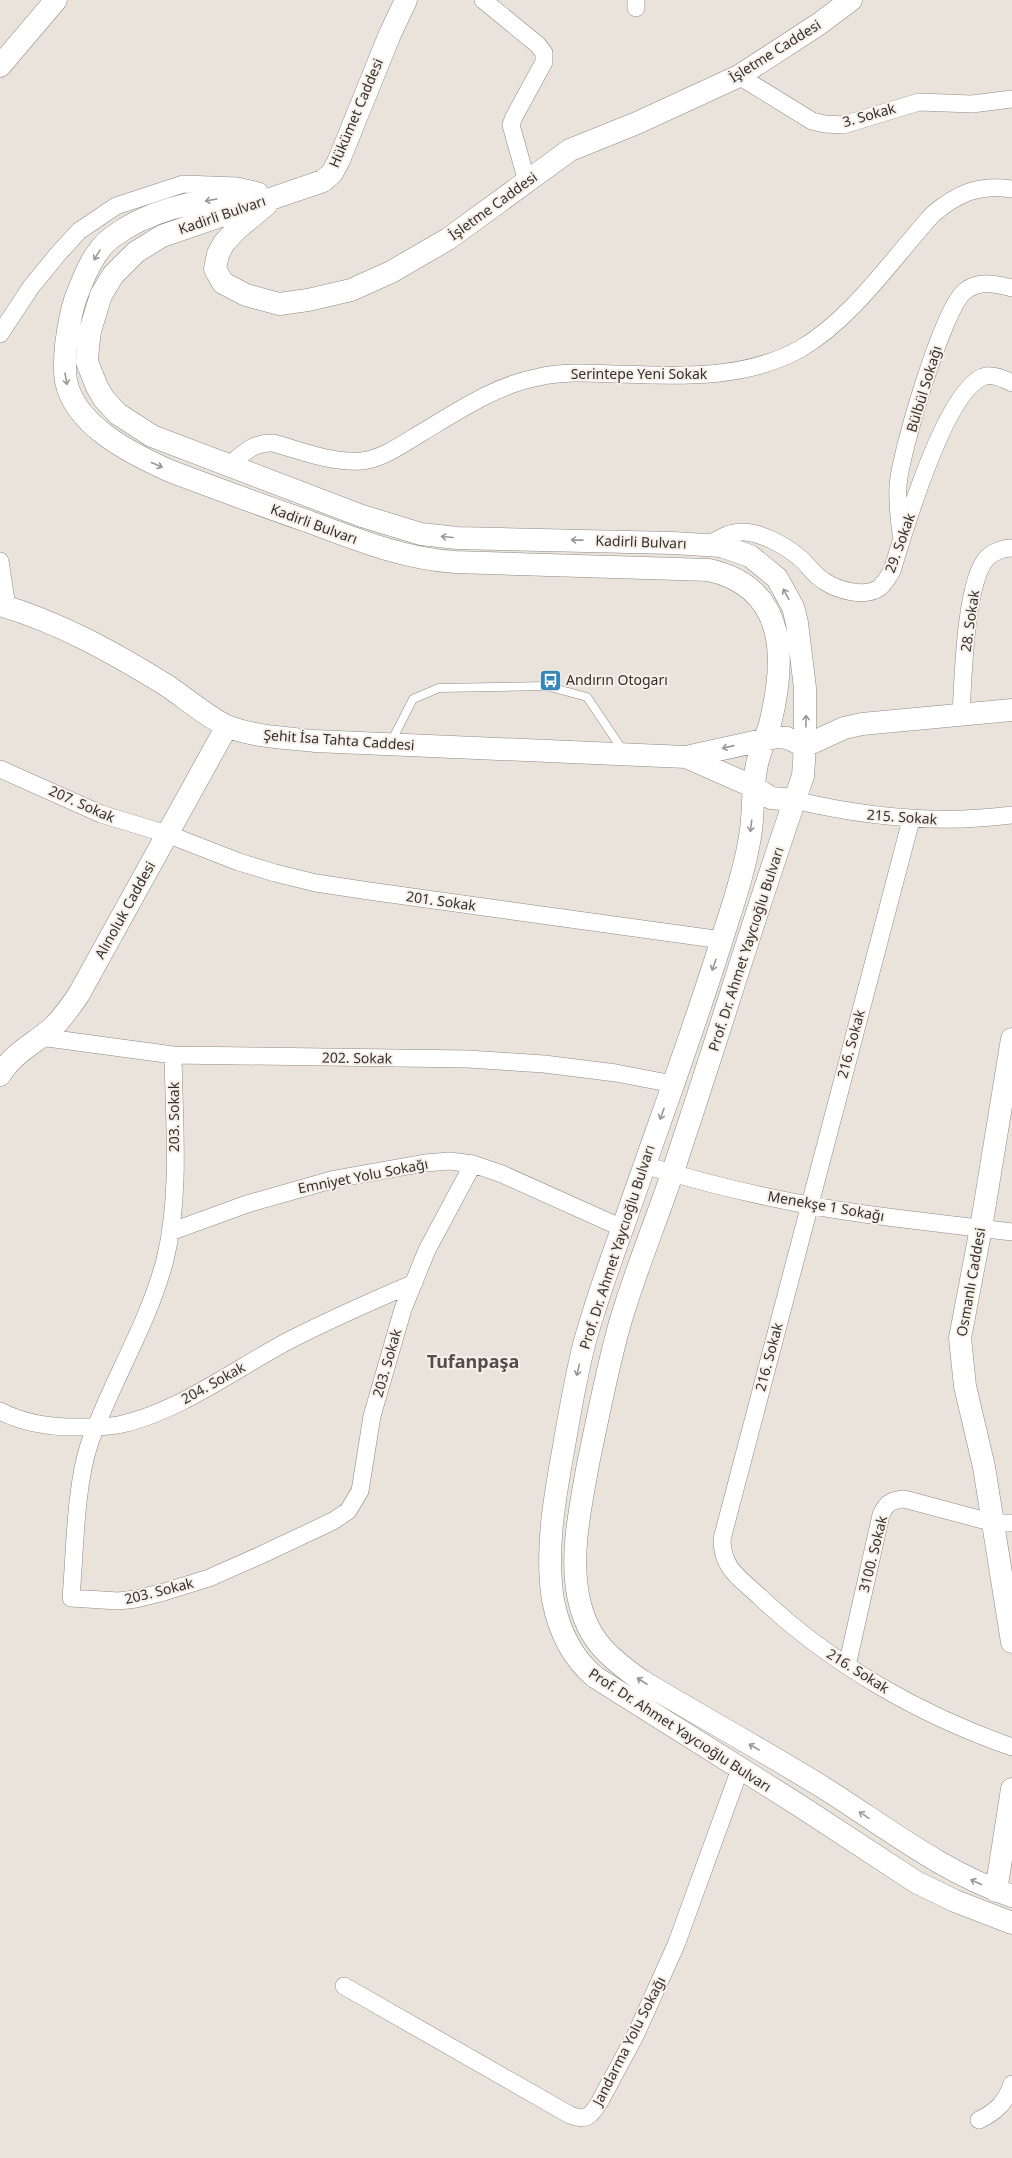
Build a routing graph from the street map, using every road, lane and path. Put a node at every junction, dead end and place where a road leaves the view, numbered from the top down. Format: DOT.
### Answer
graph roads {
  1 [pos="56,0"];
  2 [pos="406,0"];
  3 [pos="483,0"];
  4 [pos="851,0"];
  5 [pos="0,66"];
  6 [pos="739,76"];
  7 [pos="1012,99"];
  8 [pos="527,182"];
  9 [pos="1012,189"];
  10 [pos="278,195"];
  11 [pos="1012,288"];
  12 [pos="0,334"];
  13 [pos="1012,382"];
  14 [pos="228,466"];
  15 [pos="901,541"];
  16 [pos="708,545"];
  17 [pos="1012,548"];
  18 [pos="0,561"];
  19 [pos="3,606"];
  20 [pos="1012,710"];
  21 [pos="961,715"];
  22 [pos="227,726"];
  23 [pos="766,738"];
  24 [pos="390,744"];
  25 [pos="805,746"];
  26 [pos="625,754"];
  27 [pos="686,757"];
  28 [pos="0,769"];
  29 [pos="754,787"];
  30 [pos="794,800"];
  31 [pos="1012,815"];
  32 [pos="910,820"];
  33 [pos="167,834"];
  34 [pos="722,940"];
  35 [pos="40,1037"];
  36 [pos="1012,1038"];
  37 [pos="173,1055"];
  38 [pos="3,1064"];
  39 [pos="1009,1077"];
  40 [pos="673,1084"];
  41 [pos="473,1164"];
  42 [pos="644,1165"];
  43 [pos="673,1174"];
  44 [pos="809,1205"];
  45 [pos="622,1228"];
  46 [pos="982,1228"];
  47 [pos="170,1232"];
  48 [pos="1012,1232"];
  49 [pos="414,1283"];
  50 [pos="0,1411"];
  51 [pos="96,1428"];
  52 [pos="1003,1523"];
  53 [pos="1012,1642"];
  54 [pos="846,1666"];
  55 [pos="1012,1747"];
  56 [pos="740,1769"];
  57 [pos="1012,1789"];
  58 [pos="1004,1893"];
  59 [pos="1012,1923"];
  60 [pos="344,1986"];
  61 [pos="1012,2084"];
  62 [pos="979,2120"];
  1 -- 5 [label="main road"];
  2 -- 10 [label="main road, Hükümet Caddesi"];
  3 -- 8 [label="street"];
  4 -- 6 [label="main road, İşletme Caddesi"];
  6 -- 7 [label="street, 3. Sokak"];
  6 -- 8 [label="main road, İşletme Caddesi"];
  8 -- 10 [label="main road, İşletme Caddesi"];
  9 -- 14 [label="street, Serintepe Yeni Sokak"];
  10 -- 12 [label="street"];
  10 -- 14 [label="main road, Kadirli Bulvarı"];
  10 -- 23 [label="main road, Kadirli Bulvarı, one-way"];
  11 -- 15 [label="street, Bülbül Sokağı"];
  13 -- 15 [label="street, 29. Sokak"];
  16 -- 14 [label="main road, Kadirli Bulvarı, one-way"];
  15 -- 16 [label="street, 29. Sokak"];
  25 -- 16 [label="main road, Kadirli Bulvarı, one-way"];
  17 -- 21 [label="street, 28. Sokak"];
  18 -- 19 [label="street"];
  19 -- 22 [label="main road, Şehit İsa Tahta Caddesi"];
  20 -- 21 [label="main road"];
  21 -- 25 [label="main road"];
  22 -- 24 [label="main road, Şehit İsa Tahta Caddesi"];
  22 -- 33 [label="main road, Alınoluk Caddesi"];
  23 -- 25 [label="main road"];
  23 -- 27 [label="main road, Şehit İsa Tahta Caddesi, one-way"];
  23 -- 29 [label="main road, Kadirli Bulvarı"];
  24 -- 26 [label="main road, Şehit İsa Tahta Caddesi"];
  24 -- 26 [label="lane"];
  25 -- 30 [label="main road, Kadirli Bulvarı"];
  26 -- 27 [label="main road, Şehit İsa Tahta Caddesi"];
  27 -- 29 [label="main road, Şehit İsa Tahta Caddesi"];
  28 -- 33 [label="street, 207. Sokak"];
  29 -- 30 [label="main road"];
  29 -- 34 [label="main road, Prof. Dr. Ahmet Yaycıoğlu Bulvarı, one-way"];
  30 -- 32 [label="street, 215. Sokak"];
  30 -- 43 [label="main road, Prof. Dr. Ahmet Yaycıoğlu Bulvarı"];
  31 -- 32 [label="street, 215. Sokak"];
  32 -- 44 [label="street, 216. Sokak"];
  33 -- 34 [label="street, 201. Sokak"];
  33 -- 35 [label="main road, Alınoluk Caddesi"];
  34 -- 40 [label="main road, Prof. Dr. Ahmet Yaycıoğlu Bulvarı, one-way"];
  35 -- 37 [label="street, 202. Sokak"];
  35 -- 38 [label="main road, Alınoluk Caddesi"];
  36 -- 39 [label="main road, Osmanlı Caddesi"];
  37 -- 40 [label="street, 202. Sokak"];
  37 -- 47 [label="street, 203. Sokak"];
  39 -- 46 [label="main road, Osmanlı Caddesi"];
  40 -- 42 [label="main road, Prof. Dr. Ahmet Yaycıoğlu Bulvarı, one-way"];
  41 -- 45 [label="street, Emniyet Yolu Sokağı"];
  41 -- 47 [label="street, Emniyet Yolu Sokağı"];
  41 -- 49 [label="street, 203. Sokak"];
  42 -- 43 [label="street, Menekşe 1 Sokağı"];
  42 -- 45 [label="main road, Prof. Dr. Ahmet Yaycıoğlu Bulvarı"];
  43 -- 44 [label="street, Menekşe 1 Sokağı"];
  58 -- 43 [label="main road, Prof. Dr. Ahmet Yaycıoğlu Bulvarı, one-way"];
  44 -- 46 [label="street, Menekşe 1 Sokağı"];
  44 -- 54 [label="street, 216. Sokak"];
  45 -- 56 [label="main road, Prof. Dr. Ahmet Yaycıoğlu Bulvarı, one-way"];
  46 -- 48 [label="street, Menekşe 1 Sokağı"];
  46 -- 52 [label="main road, Osmanlı Caddesi"];
  47 -- 51 [label="street, 203. Sokak"];
  49 -- 51 [label="street, 204. Sokak"];
  49 -- 51 [label="street, 203. Sokak"];
  50 -- 51 [label="street, 204. Sokak"];
  52 -- 53 [label="main road, Osmanlı Caddesi"];
  52 -- 54 [label="street, 3100. Sokak"];
  54 -- 55 [label="street, 216. Sokak"];
  56 -- 59 [label="main road, Prof. Dr. Ahmet Yaycıoğlu Bulvarı"];
  56 -- 60 [label="street, Jandarma Yolu Sokağı"];
  57 -- 58 [label="main road"];
  61 -- 62 [label="street"];
}
